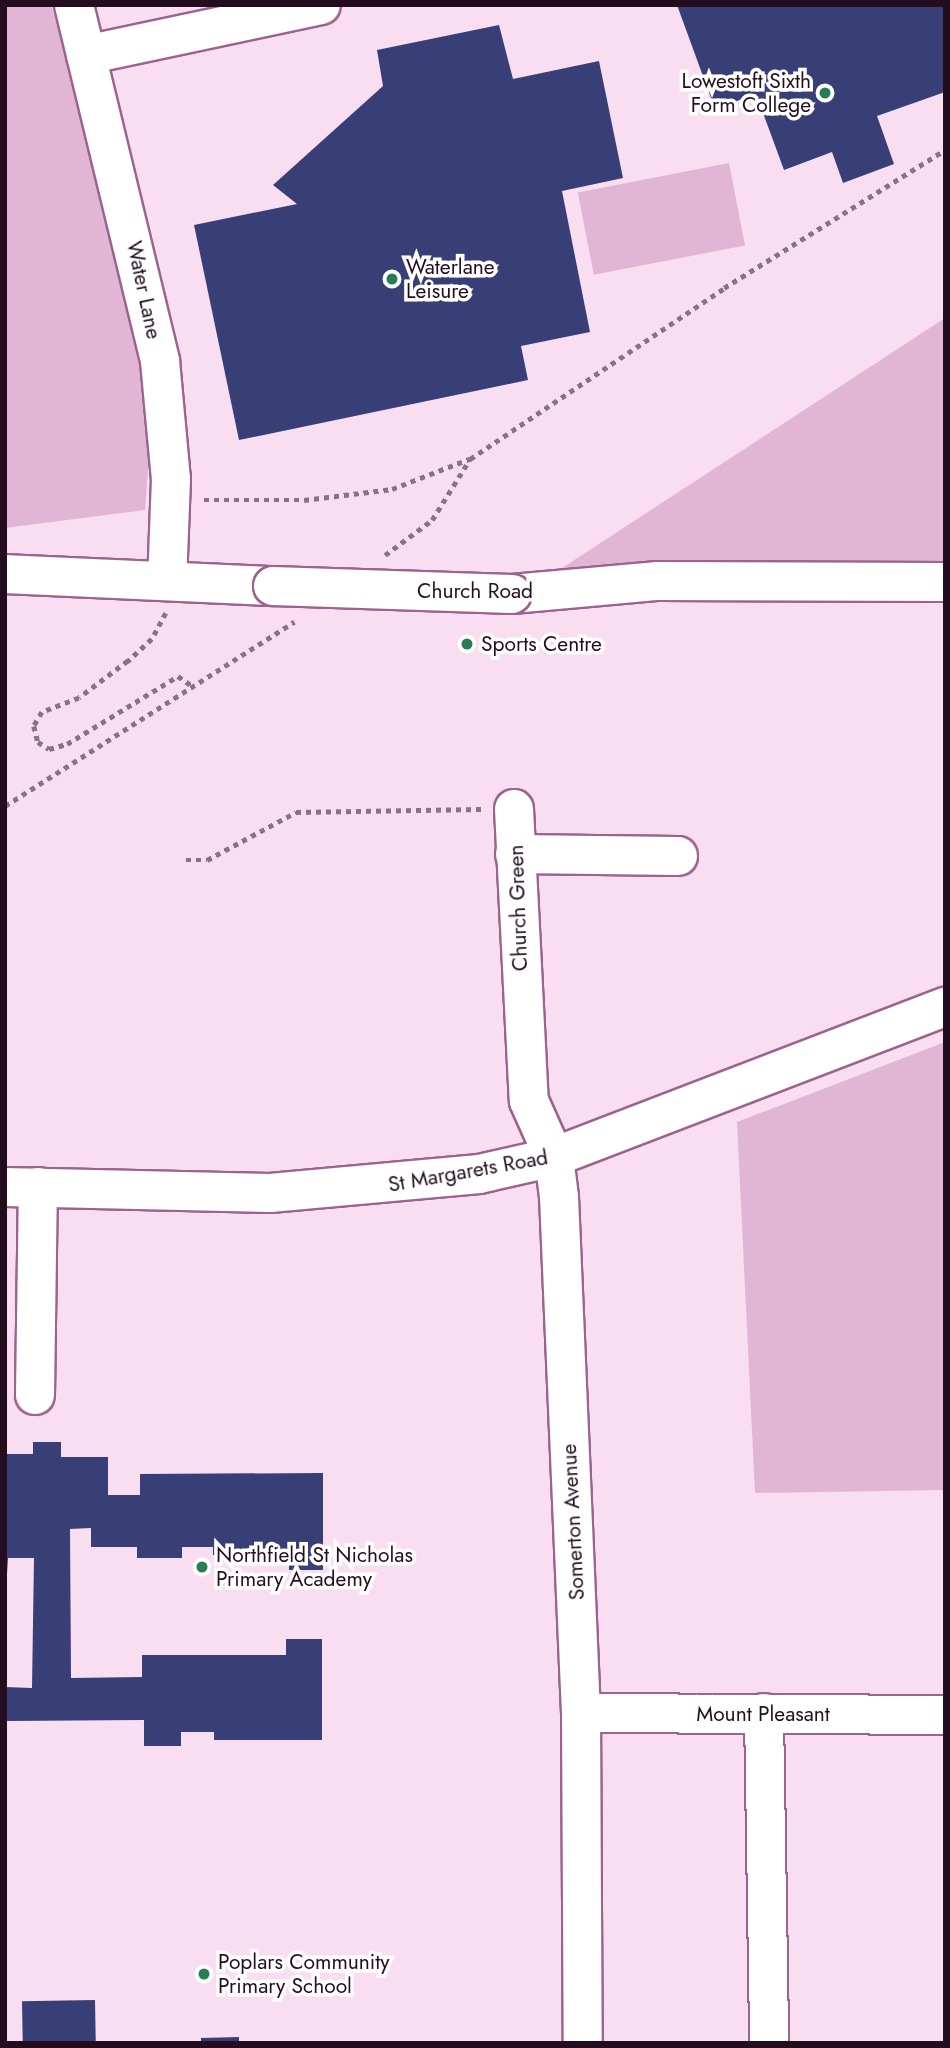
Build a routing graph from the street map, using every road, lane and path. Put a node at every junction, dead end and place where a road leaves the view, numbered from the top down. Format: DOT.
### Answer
graph roads {
  1 [pos="74,5"];
  2 [pos="321,5"];
  3 [pos="86,55"];
  4 [pos="945,150"];
  5 [pos="470,459"];
  6 [pos="170,500"];
  7 [pos="379,560"];
  8 [pos="5,574"];
  9 [pos="167,581"];
  10 [pos="945,582"];
  11 [pos="304,615"];
  12 [pos="194,687"];
  13 [pos="5,806"];
  14 [pos="514,809"];
  15 [pos="515,853"];
  16 [pos="678,856"];
  17 [pos="186,860"];
  18 [pos="522,1007"];
  19 [pos="945,1007"];
  20 [pos="554,1157"];
  21 [pos="22,1187"];
  22 [pos="18,1384"];
  23 [pos="581,1713"];
  24 [pos="764,1713"];
  25 [pos="945,1715"];
  26 [pos="583,2043"];
  27 [pos="769,2043"];
  1 -- 3 [label="street, Water Lane"];
  2 -- 3 [label="street"];
  3 -- 6 [label="street, Water Lane"];
  4 -- 5 [label="path"];
  5 -- 6 [label="path"];
  5 -- 7 [label="path"];
  6 -- 9 [label="street, Water Lane"];
  8 -- 9 [label="street, Church Road"];
  9 -- 10 [label="street, Church Road, bridge"];
  9 -- 12 [label="path"];
  11 -- 12 [label="path"];
  12 -- 13 [label="path"];
  14 -- 15 [label="street, Church Green"];
  14 -- 17 [label="path"];
  15 -- 16 [label="street"];
  15 -- 18 [label="street, Church Green"];
  18 -- 20 [label="street, Somerton Avenue"];
  19 -- 20 [label="street, St Margarets Road"];
  20 -- 21 [label="street, St Margarets Road"];
  20 -- 23 [label="street, Somerton Avenue"];
  21 -- 22 [label="street"];
  23 -- 24 [label="street, Mount Pleasant"];
  23 -- 26 [label="street, Somerton Avenue"];
  24 -- 25 [label="street, Mount Pleasant"];
  24 -- 27 [label="street"];
}
